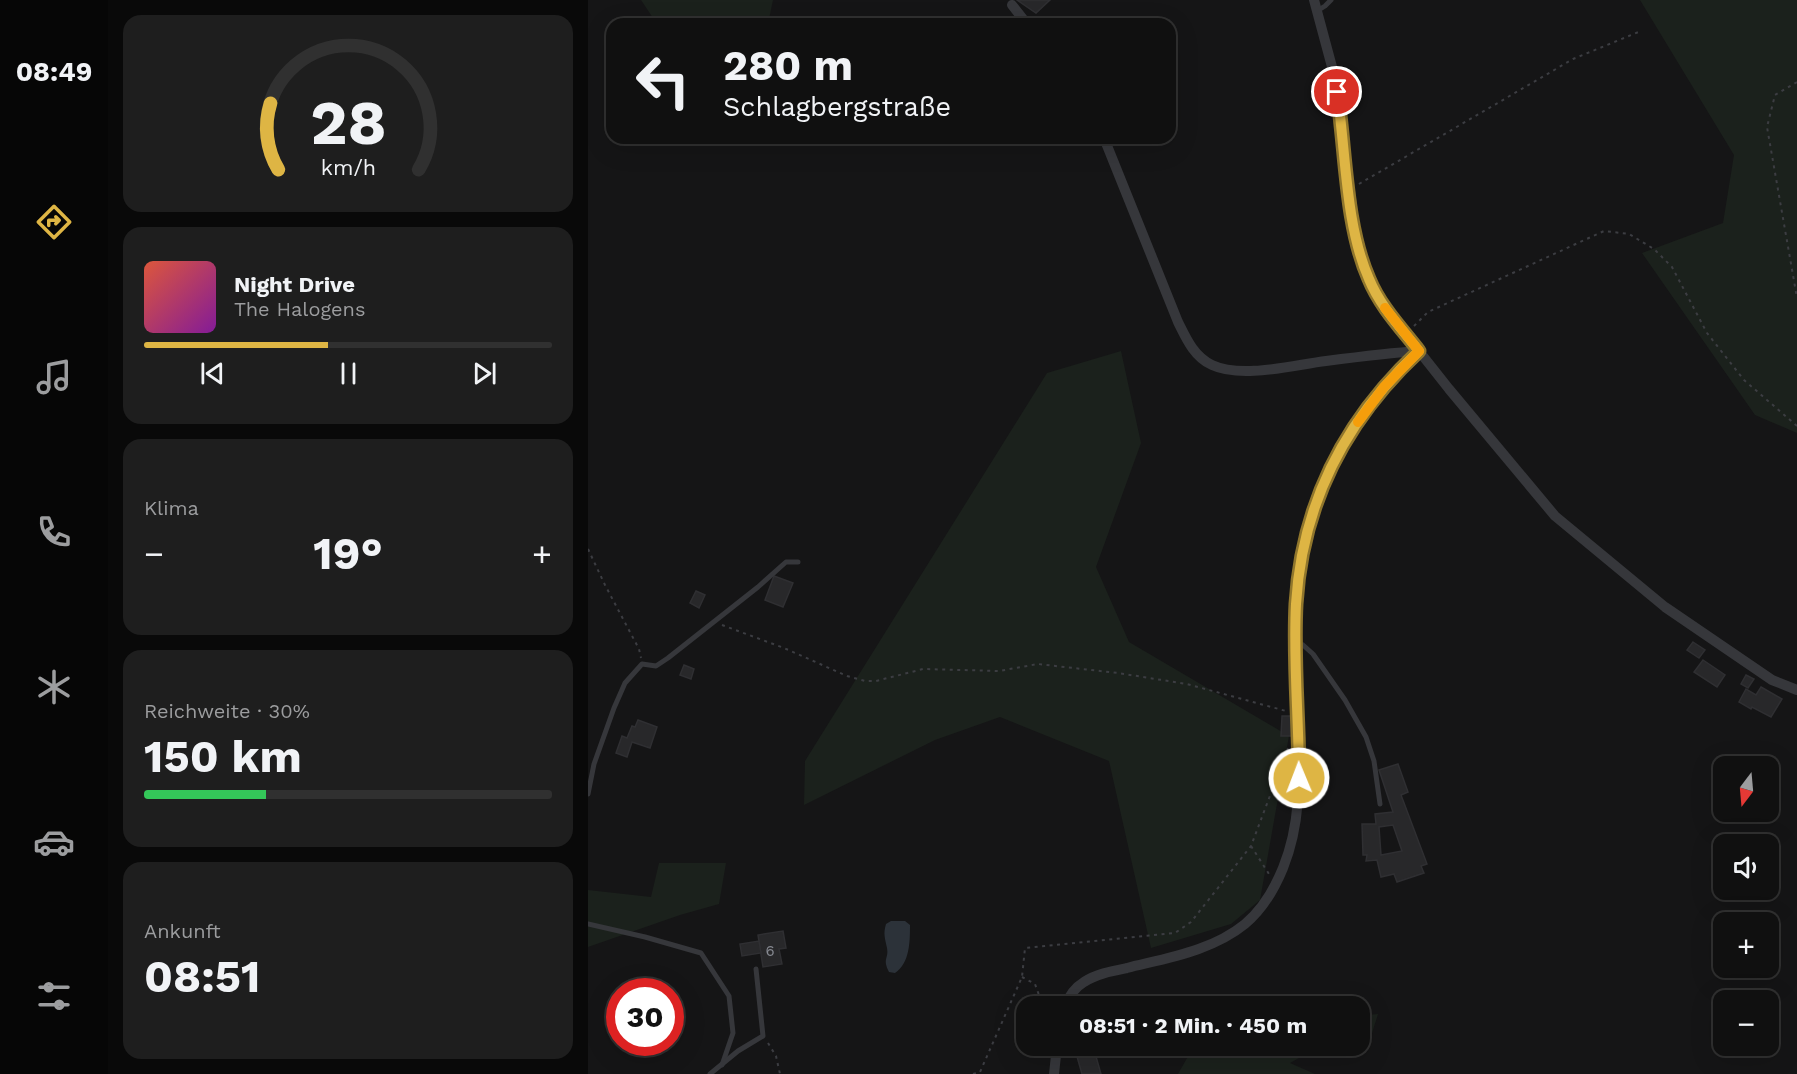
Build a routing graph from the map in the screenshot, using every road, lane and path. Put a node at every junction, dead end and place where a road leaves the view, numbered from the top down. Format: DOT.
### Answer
graph roads {
  1 [pos="1331,0"];
  2 [pos="1012,5"];
  3 [pos="1316,5"];
  4 [pos="1022,18"];
  5 [pos="1641,31"];
  6 [pos="1797,82"];
  7 [pos="1106,144"];
  8 [pos="1349,190"];
  9 [pos="1797,298"];
  10 [pos="1406,334"];
  11 [pos="1419,351"];
  12 [pos="1797,426"];
  13 [pos="588,549"];
  14 [pos="798,562"];
  15 [pos="713,622"];
  16 [pos="1296,643"];
  17 [pos="642,664"];
  18 [pos="1797,690"];
  19 [pos="1298,720"];
  20 [pos="1290,741"];
  21 [pos="588,794"];
  22 [pos="1380,804"];
  23 [pos="1251,846"];
  24 [pos="1276,884"];
  25 [pos="588,924"];
  26 [pos="756,969"];
  27 [pos="1022,977"];
  28 [pos="1039,996"];
  29 [pos="1070,996"];
  30 [pos="763,1036"];
  31 [pos="1055,1056"];
  32 [pos="722,1065"];
  33 [pos="710,1074"];
  34 [pos="780,1074"];
  35 [pos="973,1074"];
  36 [pos="1054,1074"];
  1 -- 3 [label="lane"];
  2 -- 4 [label="street"];
  3 -- 8 [label="street"];
  5 -- 8 [label="path"];
  6 -- 9 [label="path"];
  7 -- 11 [label="street"];
  8 -- 10 [label="street"];
  10 -- 11 [label="street"];
  10 -- 12 [label="path"];
  11 -- 16 [label="street"];
  11 -- 18 [label="street"];
  13 -- 17 [label="path"];
  14 -- 15 [label="lane"];
  15 -- 17 [label="lane"];
  15 -- 19 [label="path"];
  16 -- 19 [label="street"];
  16 -- 22 [label="lane"];
  17 -- 21 [label="lane"];
  19 -- 24 [label="street"];
  20 -- 23 [label="path"];
  23 -- 24 [label="path"];
  23 -- 27 [label="path"];
  24 -- 29 [label="street"];
  25 -- 32 [label="lane"];
  26 -- 30 [label="lane"];
  27 -- 28 [label="path"];
  27 -- 35 [label="path"];
  30 -- 32 [label="lane"];
  30 -- 34 [label="path"];
  31 -- 36 [label="street"];
  32 -- 33 [label="lane"];
}
